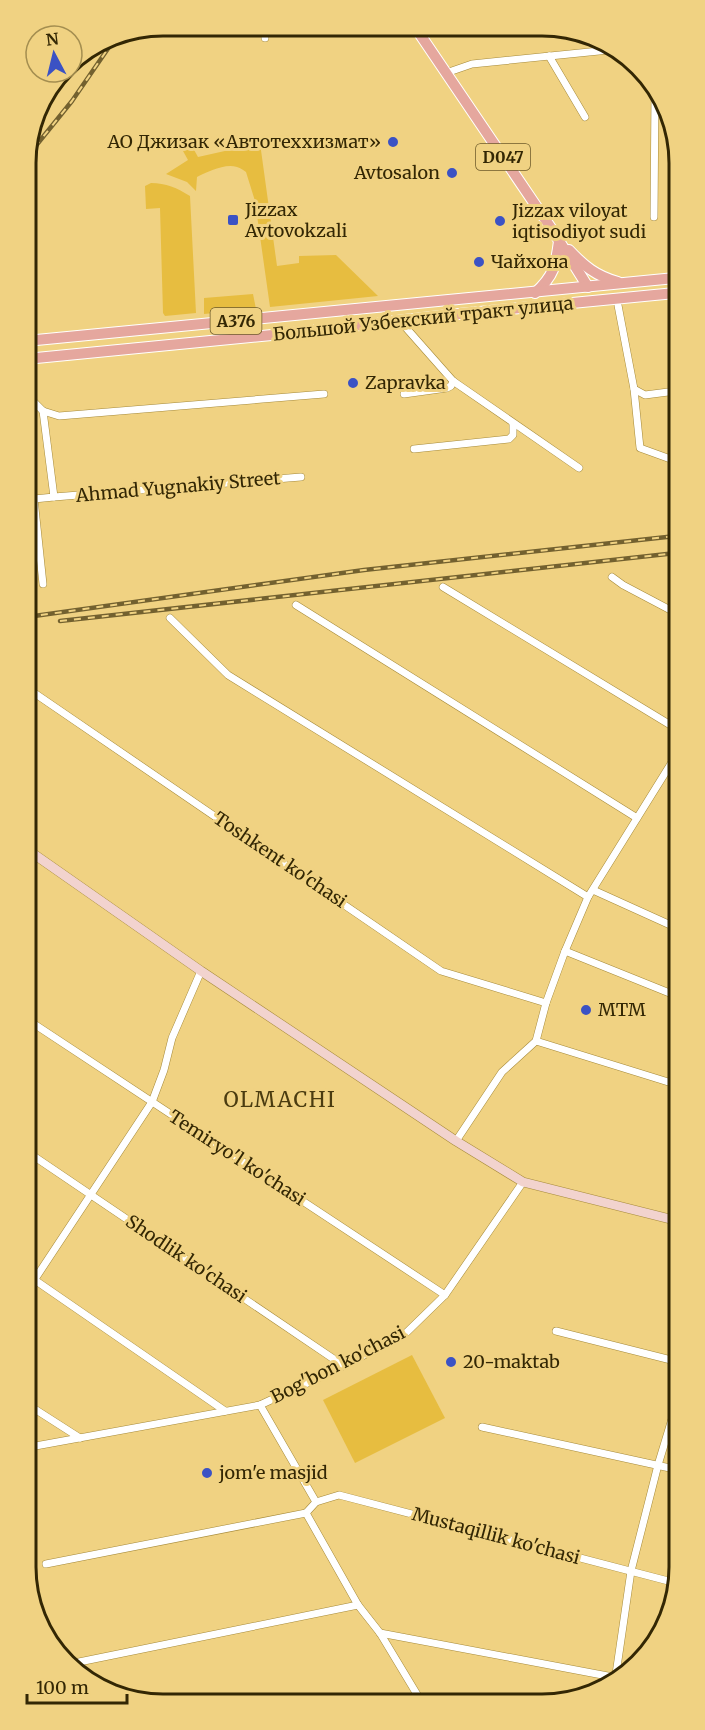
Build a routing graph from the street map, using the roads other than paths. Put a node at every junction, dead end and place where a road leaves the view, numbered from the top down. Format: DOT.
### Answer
graph roads {
  1 [pos="421,36"];
  2 [pos="601,51"];
  3 [pos="549,56"];
  4 [pos="446,73"];
  5 [pos="655,105"];
  6 [pos="585,117"];
  7 [pos="654,217"];
  8 [pos="556,238"];
  9 [pos="669,279"];
  10 [pos="624,284"];
  11 [pos="588,287"];
  12 [pos="535,293"];
  13 [pos="669,294"];
  14 [pos="617,300"];
  15 [pos="400,321"];
  16 [pos="36,340"];
  17 [pos="36,358"];
  18 [pos="453,381"];
  19 [pos="634,389"];
  20 [pos="669,392"];
  21 [pos="324,394"];
  22 [pos="404,394"];
  23 [pos="36,404"];
  24 [pos="43,411"];
  25 [pos="513,424"];
  26 [pos="414,449"];
  27 [pos="669,458"];
  28 [pos="579,468"];
  29 [pos="302,477"];
  30 [pos="54,497"];
  31 [pos="36,499"];
  32 [pos="36,518"];
  33 [pos="612,577"];
  34 [pos="43,584"];
  35 [pos="443,587"];
  36 [pos="296,605"];
  37 [pos="669,609"];
  38 [pos="170,618"];
  39 [pos="36,694"];
  40 [pos="669,724"];
  41 [pos="669,767"];
  42 [pos="637,818"];
  43 [pos="36,856"];
  44 [pos="592,890"];
  45 [pos="588,897"];
  46 [pos="669,924"];
  47 [pos="565,951"];
  48 [pos="201,971"];
  49 [pos="669,993"];
  50 [pos="546,1003"];
  51 [pos="36,1025"];
  52 [pos="536,1041"];
  53 [pos="669,1082"];
  54 [pos="152,1102"];
  55 [pos="456,1141"];
  56 [pos="36,1158"];
  57 [pos="523,1182"];
  58 [pos="91,1195"];
  59 [pos="669,1219"];
  60 [pos="36,1272"];
  61 [pos="36,1281"];
  62 [pos="445,1295"];
  63 [pos="556,1331"];
  64 [pos="669,1359"];
  65 [pos="344,1366"];
  66 [pos="260,1405"];
  67 [pos="36,1410"];
  68 [pos="225,1411"];
  69 [pos="482,1426"];
  70 [pos="669,1429"];
  71 [pos="80,1438"];
  72 [pos="36,1446"];
  73 [pos="658,1465"];
  74 [pos="669,1468"];
  75 [pos="316,1502"];
  76 [pos="306,1513"];
  77 [pos="46,1564"];
  78 [pos="631,1571"];
  79 [pos="668,1581"];
  80 [pos="358,1605"];
  81 [pos="380,1633"];
  82 [pos="79,1662"];
  83 [pos="615,1672"];
  84 [pos="609,1675"];
  85 [pos="416,1694"];
  1 -- 4 [label="main road, D047"];
  2 -- 3 [label="street"];
  3 -- 4 [label="street"];
  3 -- 6 [label="street"];
  4 -- 8 [label="main road, D047"];
  5 -- 7 [label="street"];
  8 -- 10 [label="main road, D047"];
  8 -- 11 [label="main road, D047"];
  8 -- 12 [label="main road"];
  9 -- 10 [label="main road, Большой Узбекский тракт улица / A376"];
  10 -- 11 [label="main road, Большой Узбекский тракт улица / A376"];
  11 -- 12 [label="main road, Большой Узбекский тракт улица / A376"];
  12 -- 16 [label="main road, Большой Узбекский тракт улица / A376"];
  13 -- 14 [label="main road, Большой Узбекский тракт улица"];
  14 -- 15 [label="main road, Большой Узбекский тракт улица"];
  14 -- 19 [label="street"];
  15 -- 17 [label="main road, Большой Узбекский тракт улица"];
  15 -- 18 [label="street"];
  18 -- 22 [label="street"];
  18 -- 25 [label="street"];
  19 -- 20 [label="street"];
  19 -- 27 [label="street"];
  21 -- 24 [label="street"];
  23 -- 24 [label="street"];
  24 -- 30 [label="street"];
  25 -- 26 [label="street"];
  25 -- 28 [label="street"];
  29 -- 30 [label="street, Ahmad Yugnakiy Street"];
  30 -- 31 [label="street"];
  32 -- 34 [label="street"];
  33 -- 37 [label="street"];
  35 -- 40 [label="street"];
  36 -- 42 [label="street"];
  38 -- 45 [label="street"];
  39 -- 50 [label="street, Toshkent ko'chasi"];
  41 -- 42 [label="street"];
  42 -- 44 [label="street"];
  43 -- 48 [label="street"];
  44 -- 45 [label="street"];
  44 -- 46 [label="street"];
  45 -- 47 [label="street"];
  47 -- 49 [label="street"];
  47 -- 50 [label="street"];
  48 -- 54 [label="street"];
  48 -- 55 [label="street"];
  50 -- 52 [label="street"];
  51 -- 54 [label="street, Temiryo'l ko'chasi"];
  52 -- 53 [label="street"];
  52 -- 55 [label="street"];
  54 -- 58 [label="street"];
  54 -- 62 [label="street, Temiryo'l ko'chasi"];
  55 -- 57 [label="street"];
  56 -- 58 [label="street, Shodlik ko'chasi"];
  57 -- 59 [label="street"];
  57 -- 62 [label="street, Bog'bon ko'chasi"];
  58 -- 60 [label="street"];
  58 -- 65 [label="street, Shodlik ko'chasi"];
  61 -- 68 [label="street"];
  62 -- 65 [label="street, Bog'bon ko'chasi"];
  63 -- 64 [label="street"];
  65 -- 66 [label="street, Bog'bon ko'chasi"];
  66 -- 68 [label="street, Bog'bon ko'chasi"];
  66 -- 75 [label="street"];
  67 -- 71 [label="street"];
  68 -- 71 [label="street, Bog'bon ko'chasi"];
  69 -- 73 [label="street"];
  70 -- 73 [label="street"];
  71 -- 72 [label="street, Bog'bon ko'chasi"];
  73 -- 74 [label="street"];
  73 -- 78 [label="street"];
  75 -- 76 [label="street"];
  75 -- 78 [label="street, Mustaqillik ko'chasi"];
  76 -- 77 [label="street"];
  76 -- 80 [label="street"];
  78 -- 79 [label="street, Mustaqillik ko'chasi"];
  78 -- 83 [label="street"];
  80 -- 81 [label="street"];
  80 -- 82 [label="street"];
  81 -- 84 [label="street"];
  81 -- 85 [label="street"];
}
